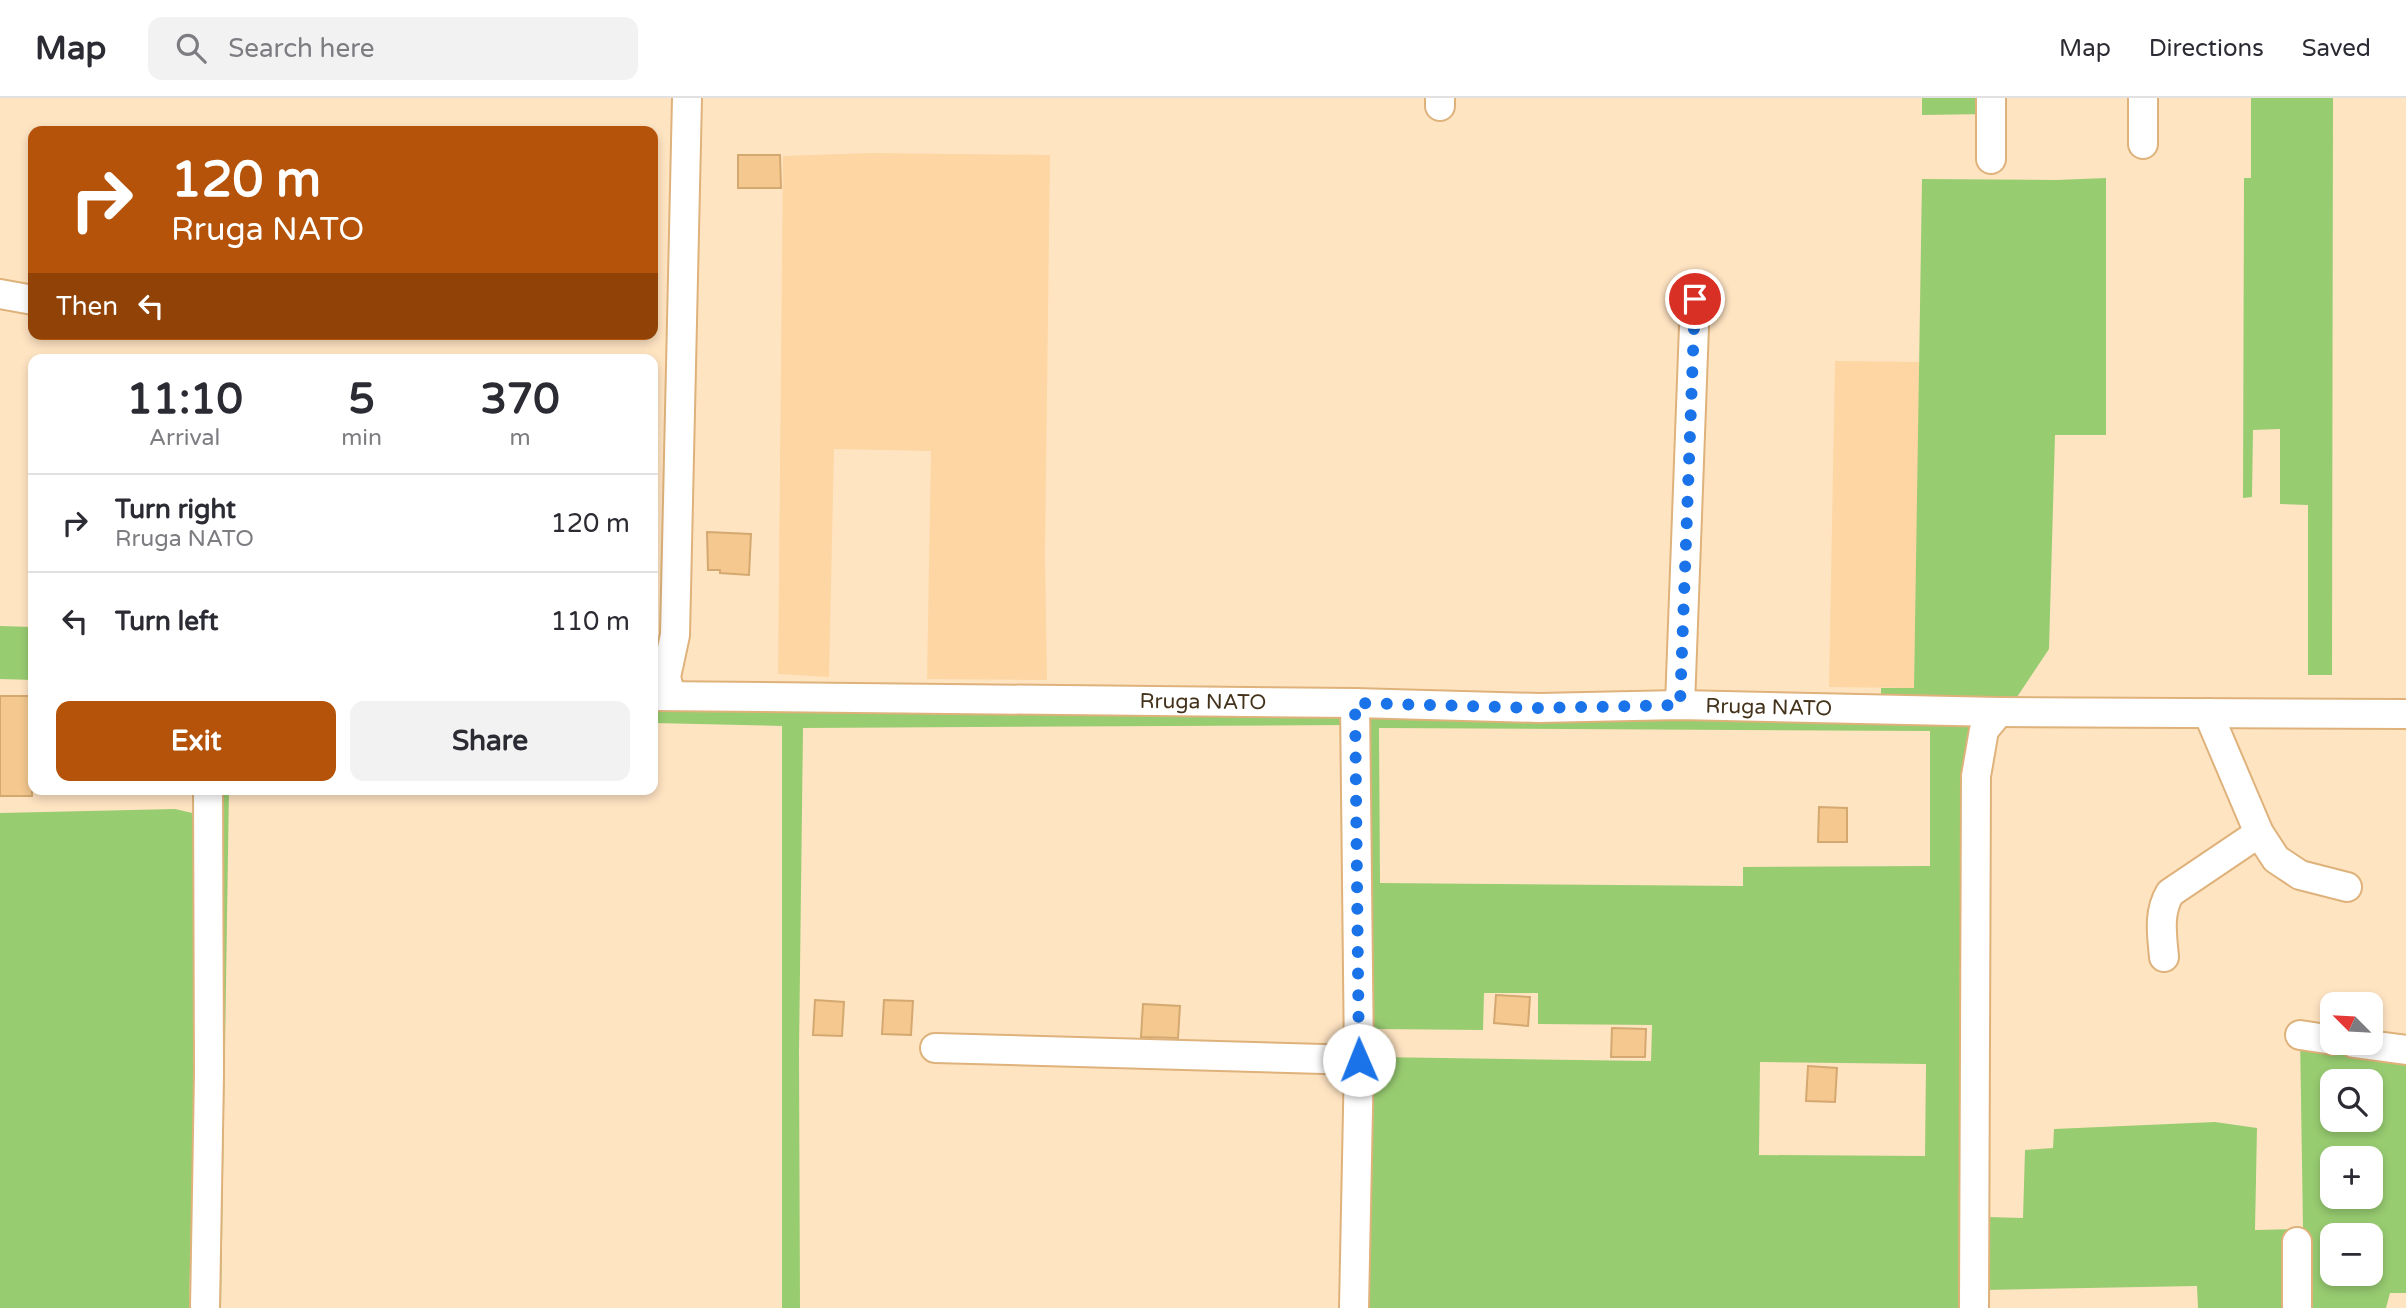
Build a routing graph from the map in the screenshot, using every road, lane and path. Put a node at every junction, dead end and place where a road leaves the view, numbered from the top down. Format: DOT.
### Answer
graph roads {
  1 [pos="687,98"];
  2 [pos="1991,98"];
  3 [pos="2143,98"];
  4 [pos="2143,144"];
  5 [pos="1991,159"];
  6 [pos="0,294"];
  7 [pos="28,299"];
  8 [pos="1695,299"];
  9 [pos="662,696"];
  10 [pos="1355,703"];
  11 [pos="1680,705"];
  12 [pos="1999,712"];
  13 [pos="2208,713"];
  14 [pos="2406,715"];
  15 [pos="208,795"];
  16 [pos="2259,833"];
  17 [pos="2347,887"];
  18 [pos="2164,957"];
  19 [pos="2300,1035"];
  20 [pos="2320,1038"];
  21 [pos="2384,1047"];
  22 [pos="935,1048"];
  23 [pos="2406,1050"];
  24 [pos="1359,1060"];
  25 [pos="2297,1242"];
  26 [pos="205,1308"];
  27 [pos="1354,1308"];
  28 [pos="1974,1308"];
  29 [pos="2297,1308"];
  1 -- 9 [label="street"];
  2 -- 5 [label="street"];
  3 -- 4 [label="street"];
  6 -- 7 [label="street"];
  8 -- 11 [label="street"];
  9 -- 10 [label="street, Rruga NATO"];
  10 -- 11 [label="street, Rruga NATO"];
  10 -- 24 [label="street"];
  11 -- 12 [label="street, Rruga NATO"];
  12 -- 13 [label="street, Rruga NATO"];
  12 -- 28 [label="street"];
  13 -- 14 [label="street, Rruga NATO"];
  13 -- 16 [label="street"];
  15 -- 26 [label="street"];
  16 -- 17 [label="street"];
  16 -- 18 [label="street"];
  19 -- 20 [label="street"];
  21 -- 23 [label="street"];
  22 -- 24 [label="street"];
  24 -- 27 [label="street"];
  25 -- 29 [label="street"];
}
